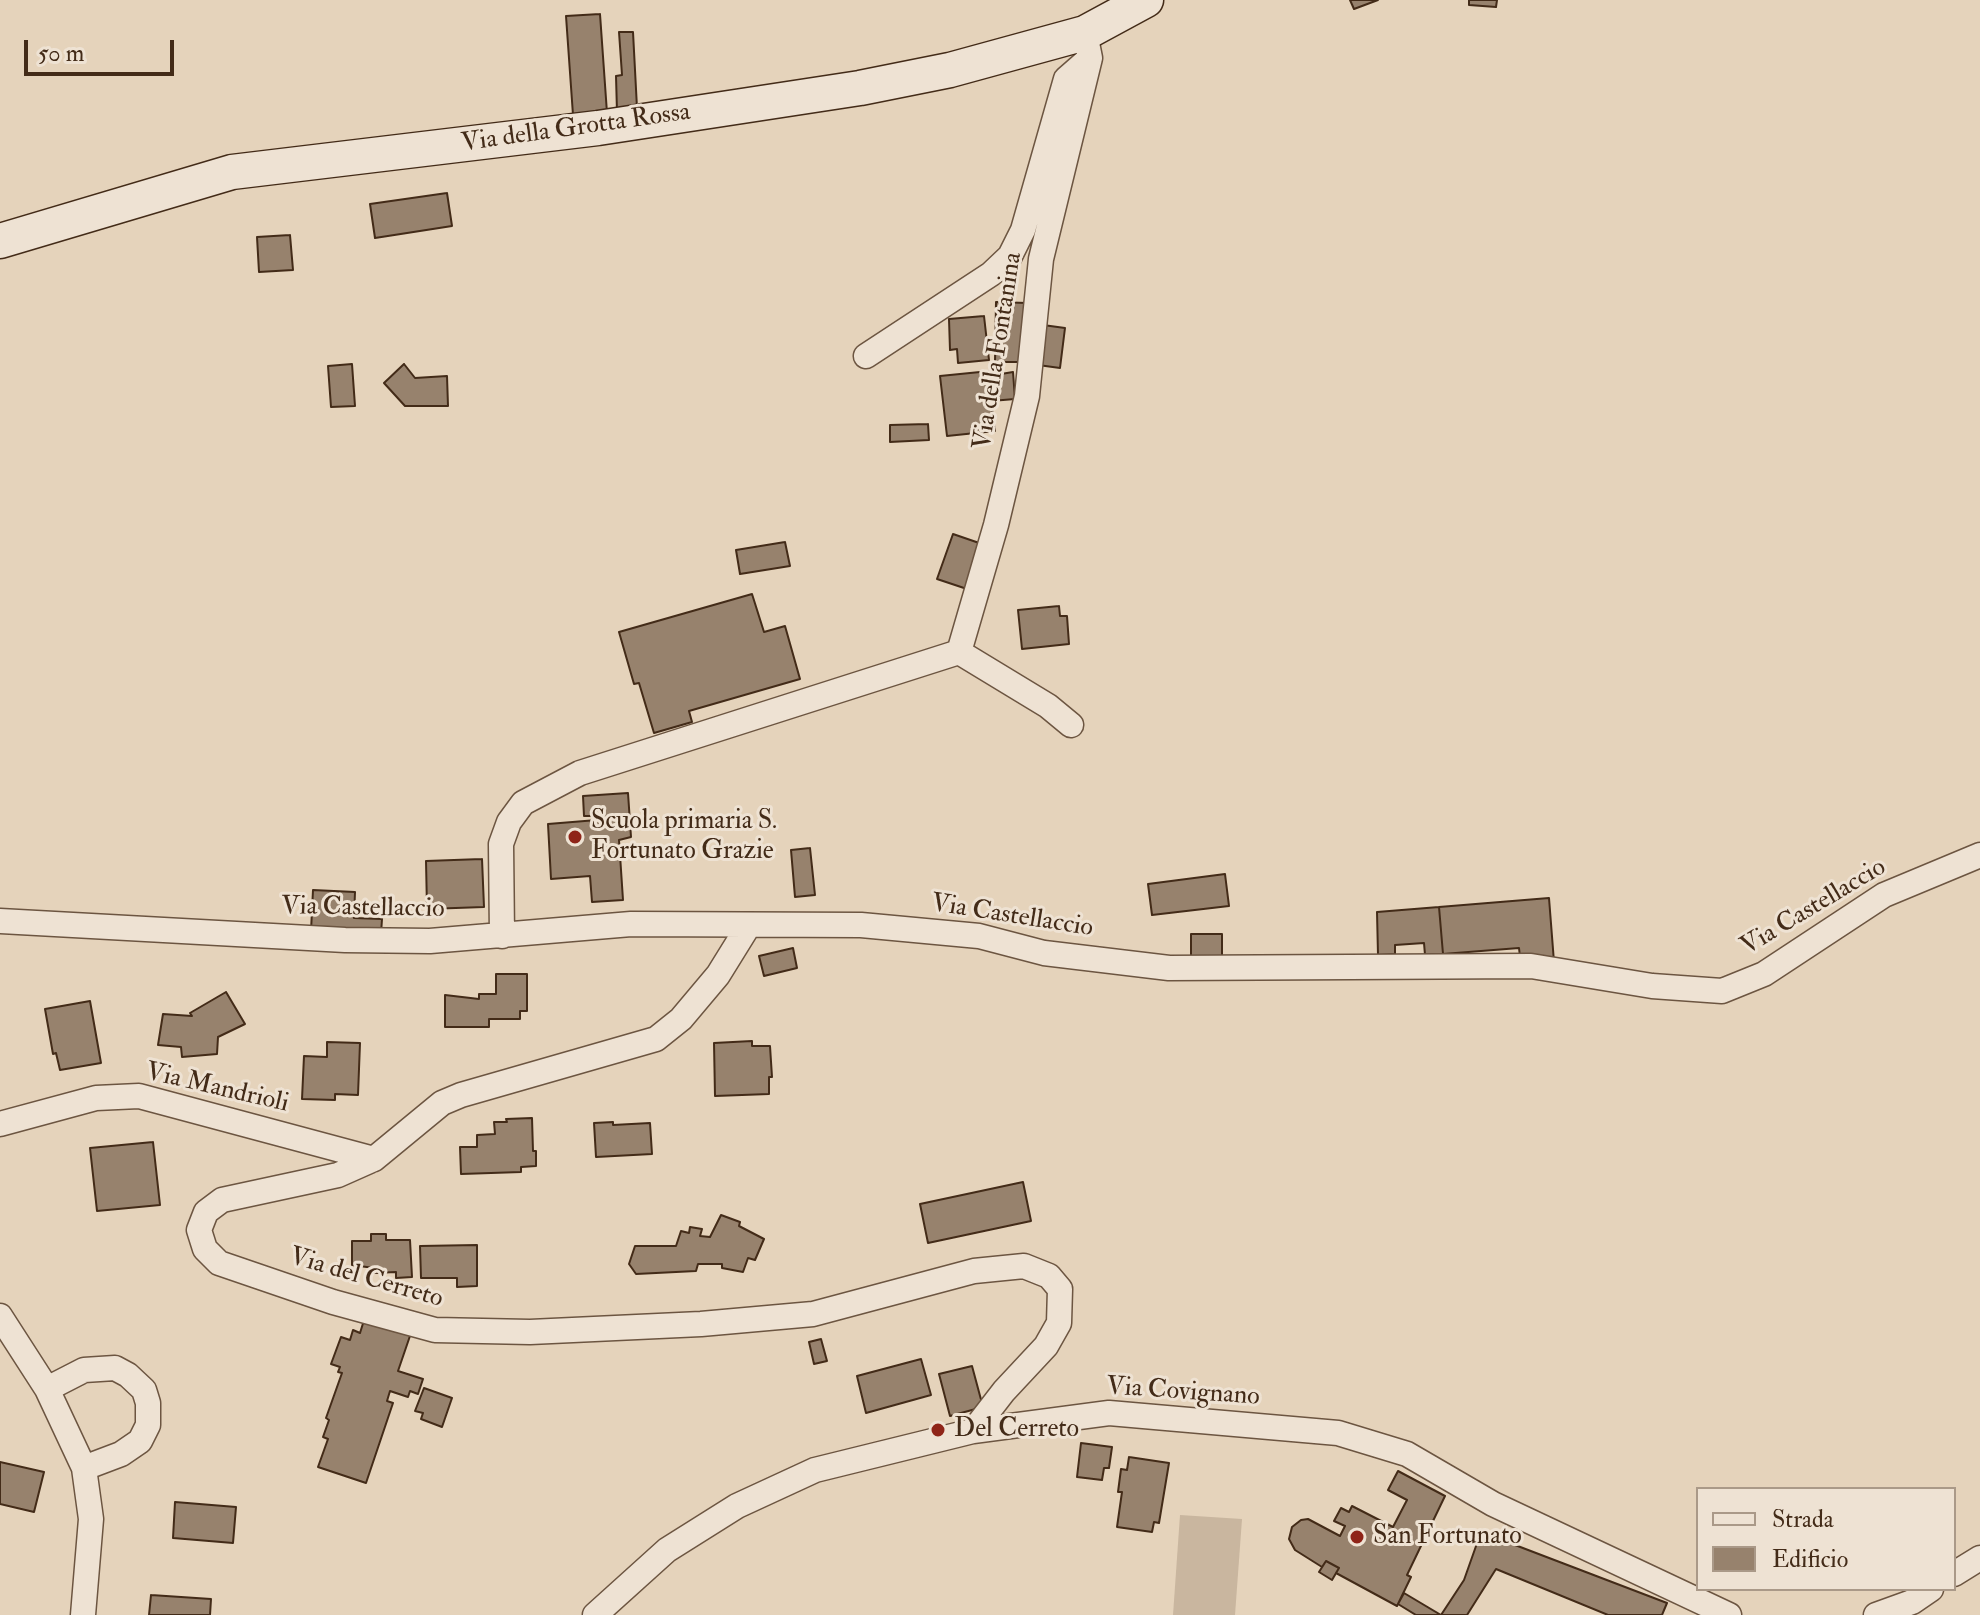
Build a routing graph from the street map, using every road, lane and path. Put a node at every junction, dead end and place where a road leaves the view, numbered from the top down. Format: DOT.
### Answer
graph roads {
  1 [pos="1146,0"];
  2 [pos="1088,45"];
  3 [pos="0,241"];
  4 [pos="866,356"];
  5 [pos="959,652"];
  6 [pos="1071,725"];
  7 [pos="1980,855"];
  8 [pos="0,921"];
  9 [pos="749,925"];
  10 [pos="502,936"];
  11 [pos="0,1124"];
  12 [pos="374,1159"];
  13 [pos="0,1316"];
  14 [pos="47,1389"];
  15 [pos="973,1431"];
  16 [pos="84,1468"];
  17 [pos="1980,1558"];
  18 [pos="1956,1573"];
  19 [pos="1928,1591"];
  20 [pos="83,1615"];
  21 [pos="595,1615"];
  22 [pos="1729,1615"];
  23 [pos="1876,1615"];
  1 -- 2 [label="street, Via della Grotta Rossa"];
  2 -- 3 [label="street, Via della Grotta Rossa"];
  2 -- 4 [label="street, Via della Fontanina"];
  2 -- 5 [label="street, Via della Fontanina"];
  5 -- 6 [label="street"];
  5 -- 10 [label="street"];
  7 -- 9 [label="street, Via Castellaccio"];
  8 -- 10 [label="street, Via Castellaccio"];
  9 -- 10 [label="street, Via Castellaccio"];
  9 -- 12 [label="street, Via del Cerreto"];
  11 -- 12 [label="street, Via Mandrioli"];
  12 -- 15 [label="street, Via del Cerreto"];
  13 -- 14 [label="street"];
  14 -- 16 [label="street"];
  14 -- 16 [label="street"];
  15 -- 21 [label="street, Via Covignano"];
  15 -- 22 [label="street, Via Covignano"];
  16 -- 20 [label="street"];
  17 -- 18 [label="street"];
  19 -- 23 [label="street"];
}
